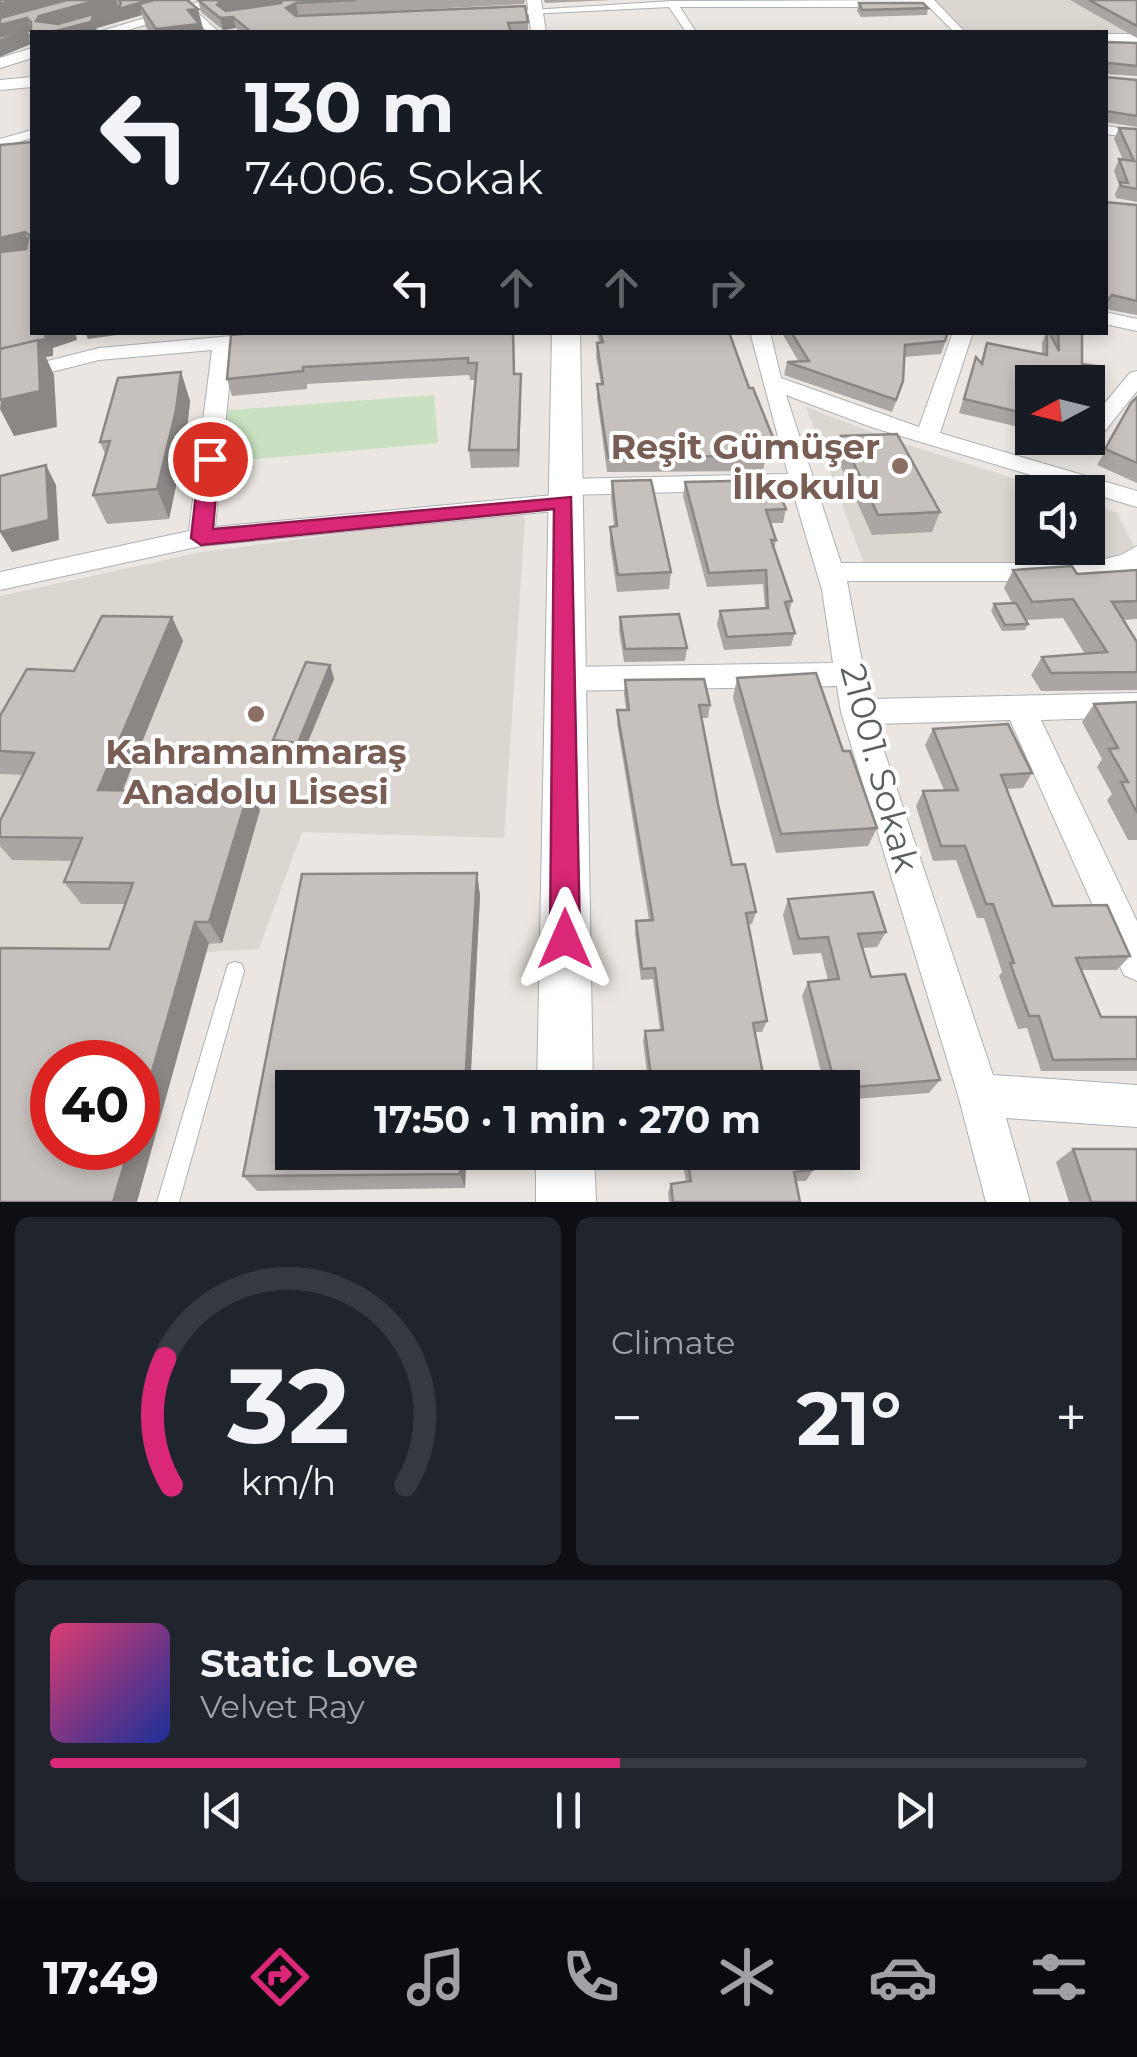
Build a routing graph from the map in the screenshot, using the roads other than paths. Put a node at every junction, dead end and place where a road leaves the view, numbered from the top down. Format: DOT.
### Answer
graph roads {
  1 [pos="152,0"];
  2 [pos="221,0"];
  3 [pos="236,0"];
  4 [pos="741,2"];
  5 [pos="833,2"];
  6 [pos="931,2"];
  7 [pos="640,3"];
  8 [pos="672,4"];
  9 [pos="535,6"];
  10 [pos="188,12"];
  11 [pos="476,14"];
  12 [pos="114,30"];
  13 [pos="130,30"];
  14 [pos="211,30"];
  15 [pos="690,30"];
  16 [pos="958,30"];
  17 [pos="1108,42"];
  18 [pos="1137,42"];
  19 [pos="30,54"];
  20 [pos="30,62"];
  21 [pos="30,72"];
  22 [pos="1,75"];
  23 [pos="30,82"];
  24 [pos="1108,130"];
  25 [pos="30,134"];
  26 [pos="1137,134"];
  27 [pos="30,149"];
  28 [pos="2,153"];
  29 [pos="1108,319"];
  30 [pos="1137,325"];
  31 [pos="566,335"];
  32 [pos="761,335"];
  33 [pos="962,335"];
  34 [pos="279,338"];
  35 [pos="165,339"];
  36 [pos="223,342"];
  37 [pos="1137,377"];
  38 [pos="0,379"];
  39 [pos="771,382"];
  40 [pos="1105,415"];
  41 [pos="927,437"];
  42 [pos="1072,455"];
  43 [pos="1052,475"];
  44 [pos="1056,475"];
  45 [pos="802,480"];
  46 [pos="1105,490"];
  47 [pos="566,494"];
  48 [pos="1137,499"];
  49 [pos="201,538"];
  50 [pos="1137,555"];
  51 [pos="830,572"];
  52 [pos="0,582"];
  53 [pos="852,674"];
  54 [pos="565,680"];
  55 [pos="1137,704"];
  56 [pos="1020,708"];
  57 [pos="856,712"];
  58 [pos="1137,962"];
  59 [pos="235,971"];
  60 [pos="565,1070"];
  61 [pos="979,1095"];
  62 [pos="1137,1106"];
  63 [pos="566,1170"];
  64 [pos="168,1202"];
  65 [pos="566,1202"];
  66 [pos="1008,1202"];
  1 -- 10 [label="street"];
  2 -- 10 [label="street"];
  3 -- 10 [label="street"];
  4 -- 5 [label="street"];
  4 -- 8 [label="street"];
  5 -- 6 [label="street"];
  6 -- 16 [label="street"];
  7 -- 8 [label="street"];
  7 -- 9 [label="street"];
  8 -- 15 [label="street"];
  9 -- 11 [label="street"];
  10 -- 12 [label="street"];
  10 -- 13 [label="street"];
  10 -- 14 [label="street"];
  17 -- 18 [label="street"];
  19 -- 22 [label="street"];
  20 -- 22 [label="street"];
  21 -- 22 [label="street"];
  22 -- 23 [label="street"];
  24 -- 26 [label="street"];
  25 -- 28 [label="street"];
  27 -- 28 [label="street"];
  29 -- 30 [label="street"];
  31 -- 47 [label="street"];
  32 -- 39 [label="street, 21001. Sokak"];
  33 -- 41 [label="street"];
  34 -- 36 [label="street"];
  35 -- 36 [label="street"];
  35 -- 38 [label="street"];
  36 -- 49 [label="street"];
  37 -- 40 [label="street"];
  39 -- 41 [label="street"];
  39 -- 45 [label="street, 21001. Sokak"];
  41 -- 43 [label="street"];
  42 -- 44 [label="street"];
  45 -- 47 [label="street"];
  45 -- 51 [label="street, 21001. Sokak"];
  46 -- 48 [label="street"];
  47 -- 49 [label="street"];
  47 -- 54 [label="street"];
  49 -- 52 [label="street"];
  50 -- 51 [label="street"];
  51 -- 53 [label="street, 21001. Sokak"];
  53 -- 54 [label="street"];
  53 -- 57 [label="street, 21001. Sokak"];
  54 -- 60 [label="street"];
  55 -- 56 [label="street"];
  56 -- 57 [label="street"];
  56 -- 58 [label="street"];
  57 -- 61 [label="street, 21001. Sokak"];
  59 -- 64 [label="lane"];
  61 -- 62 [label="street"];
  61 -- 66 [label="street, 21001. Sokak"];
  63 -- 65 [label="street"];
}
